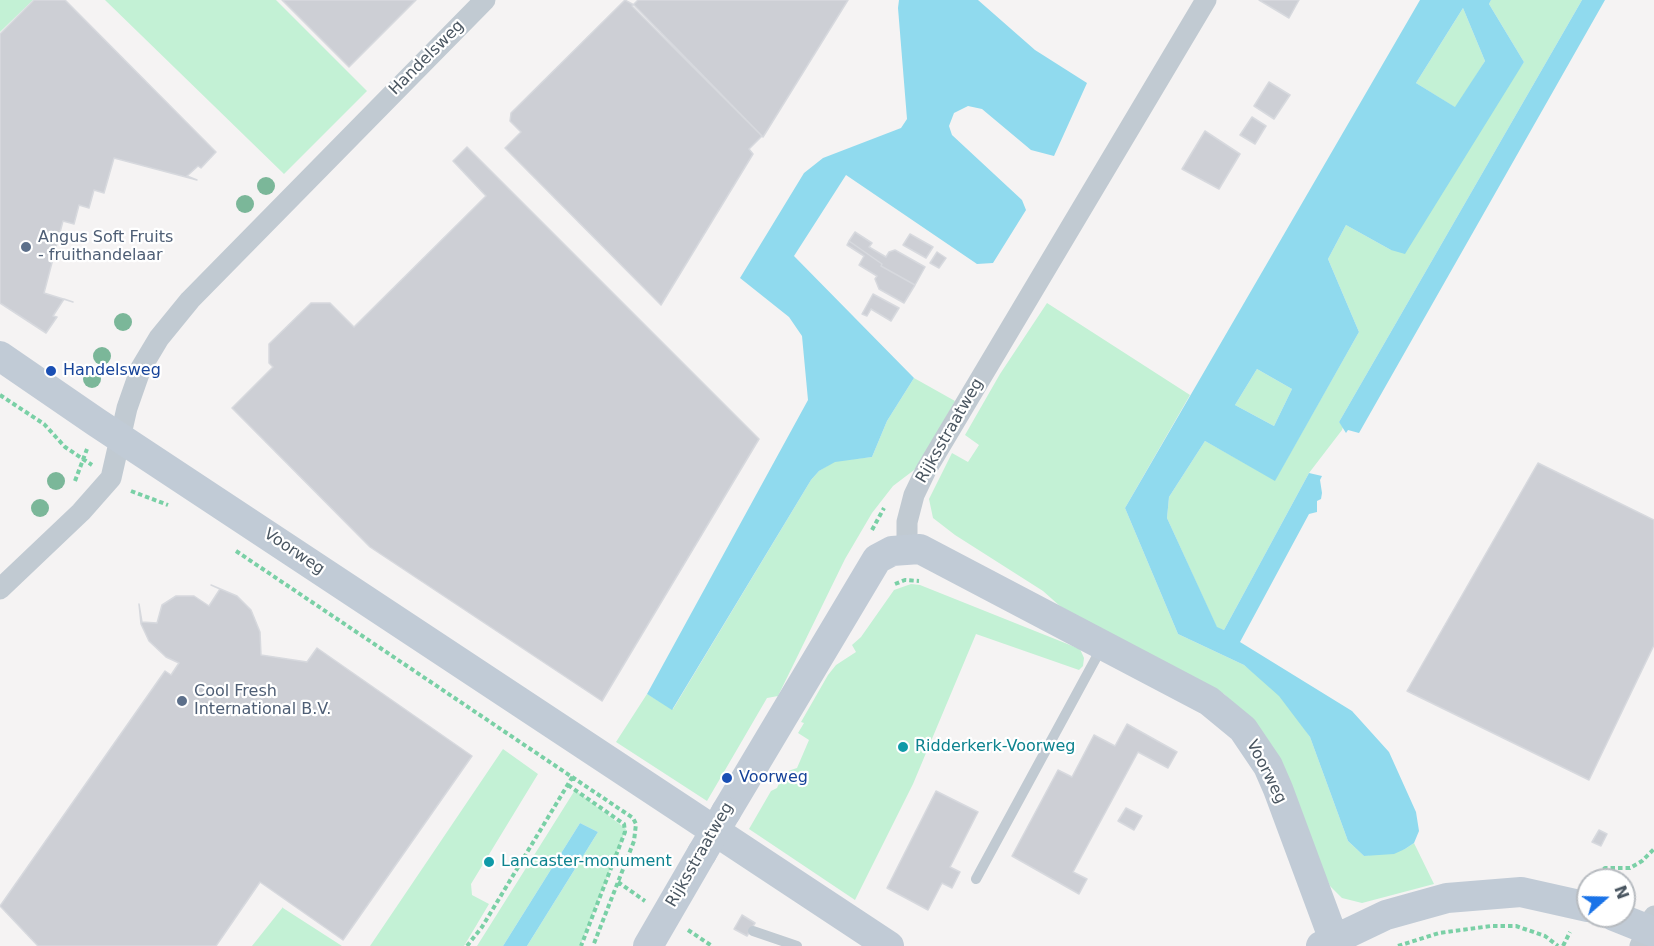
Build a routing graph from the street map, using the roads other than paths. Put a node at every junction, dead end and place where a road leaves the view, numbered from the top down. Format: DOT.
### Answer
graph roads {
  1 [pos="485,0"];
  2 [pos="1206,0"];
  3 [pos="0,356"];
  4 [pos="120,437"];
  5 [pos="907,548"];
  6 [pos="0,589"];
  7 [pos="1104,645"];
  8 [pos="976,879"];
  9 [pos="1576,904"];
  10 [pos="753,931"];
  11 [pos="1327,943"];
  12 [pos="648,946"];
  13 [pos="797,946"];
  14 [pos="889,946"];
  1 -- 4 [label="street, Handelsweg"];
  2 -- 5 [label="street, Rijksstraatweg"];
  3 -- 4 [label="street, Voorweg"];
  4 -- 6 [label="street, Handelsweg"];
  4 -- 14 [label="street, Voorweg"];
  5 -- 7 [label="street, Voorweg"];
  5 -- 12 [label="street, Rijksstraatweg, bridge"];
  7 -- 8 [label="lane"];
  7 -- 11 [label="street, Voorweg"];
  9 -- 11 [label="street, Voorweg"];
  10 -- 13 [label="lane"];
}
